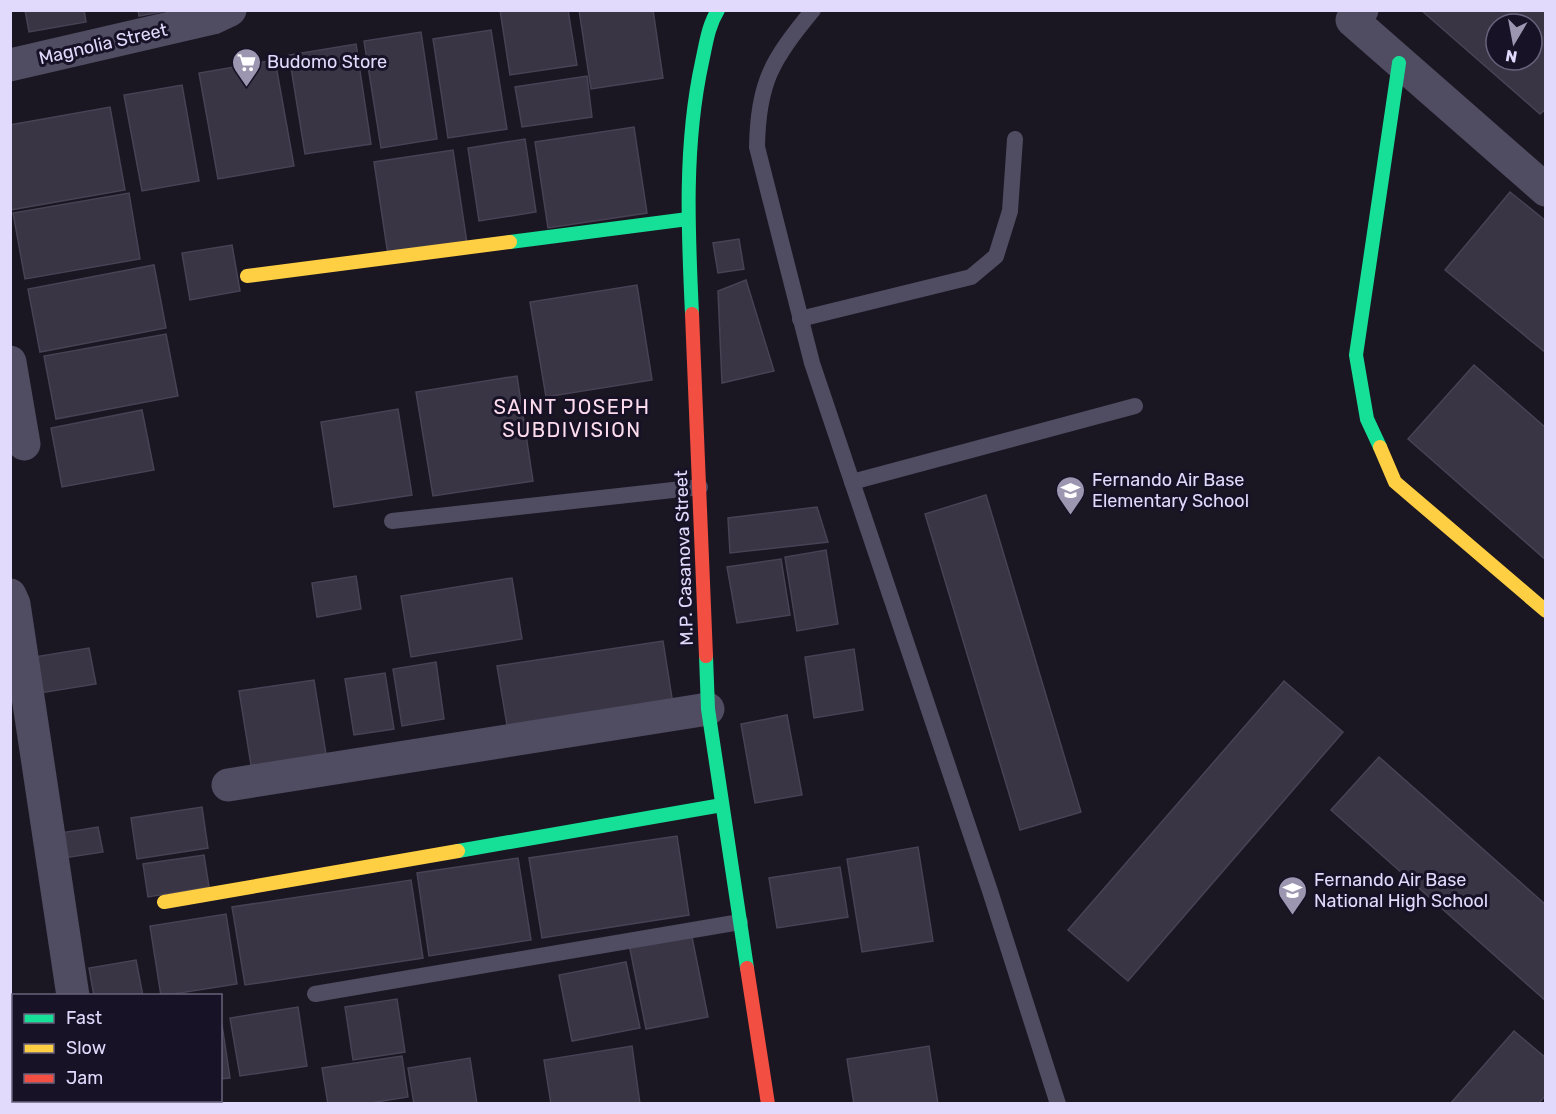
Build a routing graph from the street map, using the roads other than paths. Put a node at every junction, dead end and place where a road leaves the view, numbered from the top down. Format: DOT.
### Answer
graph roads {
  1 [pos="230,10"];
  2 [pos="718,10"];
  3 [pos="813,10"];
  4 [pos="1362,10"];
  5 [pos="1400,63"];
  6 [pos="10,65"];
  7 [pos="1015,139"];
  8 [pos="1545,190"];
  9 [pos="688,219"];
  10 [pos="246,276"];
  11 [pos="800,318"];
  12 [pos="10,362"];
  13 [pos="1135,406"];
  14 [pos="24,444"];
  15 [pos="852,482"];
  16 [pos="700,487"];
  17 [pos="392,521"];
  18 [pos="10,595"];
  19 [pos="1545,611"];
  20 [pos="708,709"];
  21 [pos="228,785"];
  22 [pos="722,805"];
  23 [pos="164,902"];
  24 [pos="740,922"];
  25 [pos="73,994"];
  26 [pos="315,994"];
  27 [pos="768,1104"];
  28 [pos="1058,1104"];
  1 -- 6 [label="street, Magnolia Street"];
  2 -- 9 [label="street, M.P. Casanova Street"];
  3 -- 11 [label="lane"];
  4 -- 5 [label="street"];
  5 -- 8 [label="street"];
  5 -- 19 [label="street"];
  7 -- 11 [label="lane"];
  9 -- 10 [label="street"];
  9 -- 16 [label="street, M.P. Casanova Street"];
  11 -- 15 [label="lane"];
  12 -- 14 [label="street"];
  13 -- 15 [label="lane"];
  15 -- 28 [label="lane"];
  16 -- 17 [label="lane"];
  16 -- 20 [label="street, M.P. Casanova Street"];
  18 -- 25 [label="street"];
  20 -- 21 [label="street"];
  20 -- 22 [label="street, M.P. Casanova Street"];
  22 -- 23 [label="street"];
  22 -- 24 [label="street, M.P. Casanova Street"];
  24 -- 26 [label="lane"];
  24 -- 27 [label="street, M.P. Casanova Street"];
}
